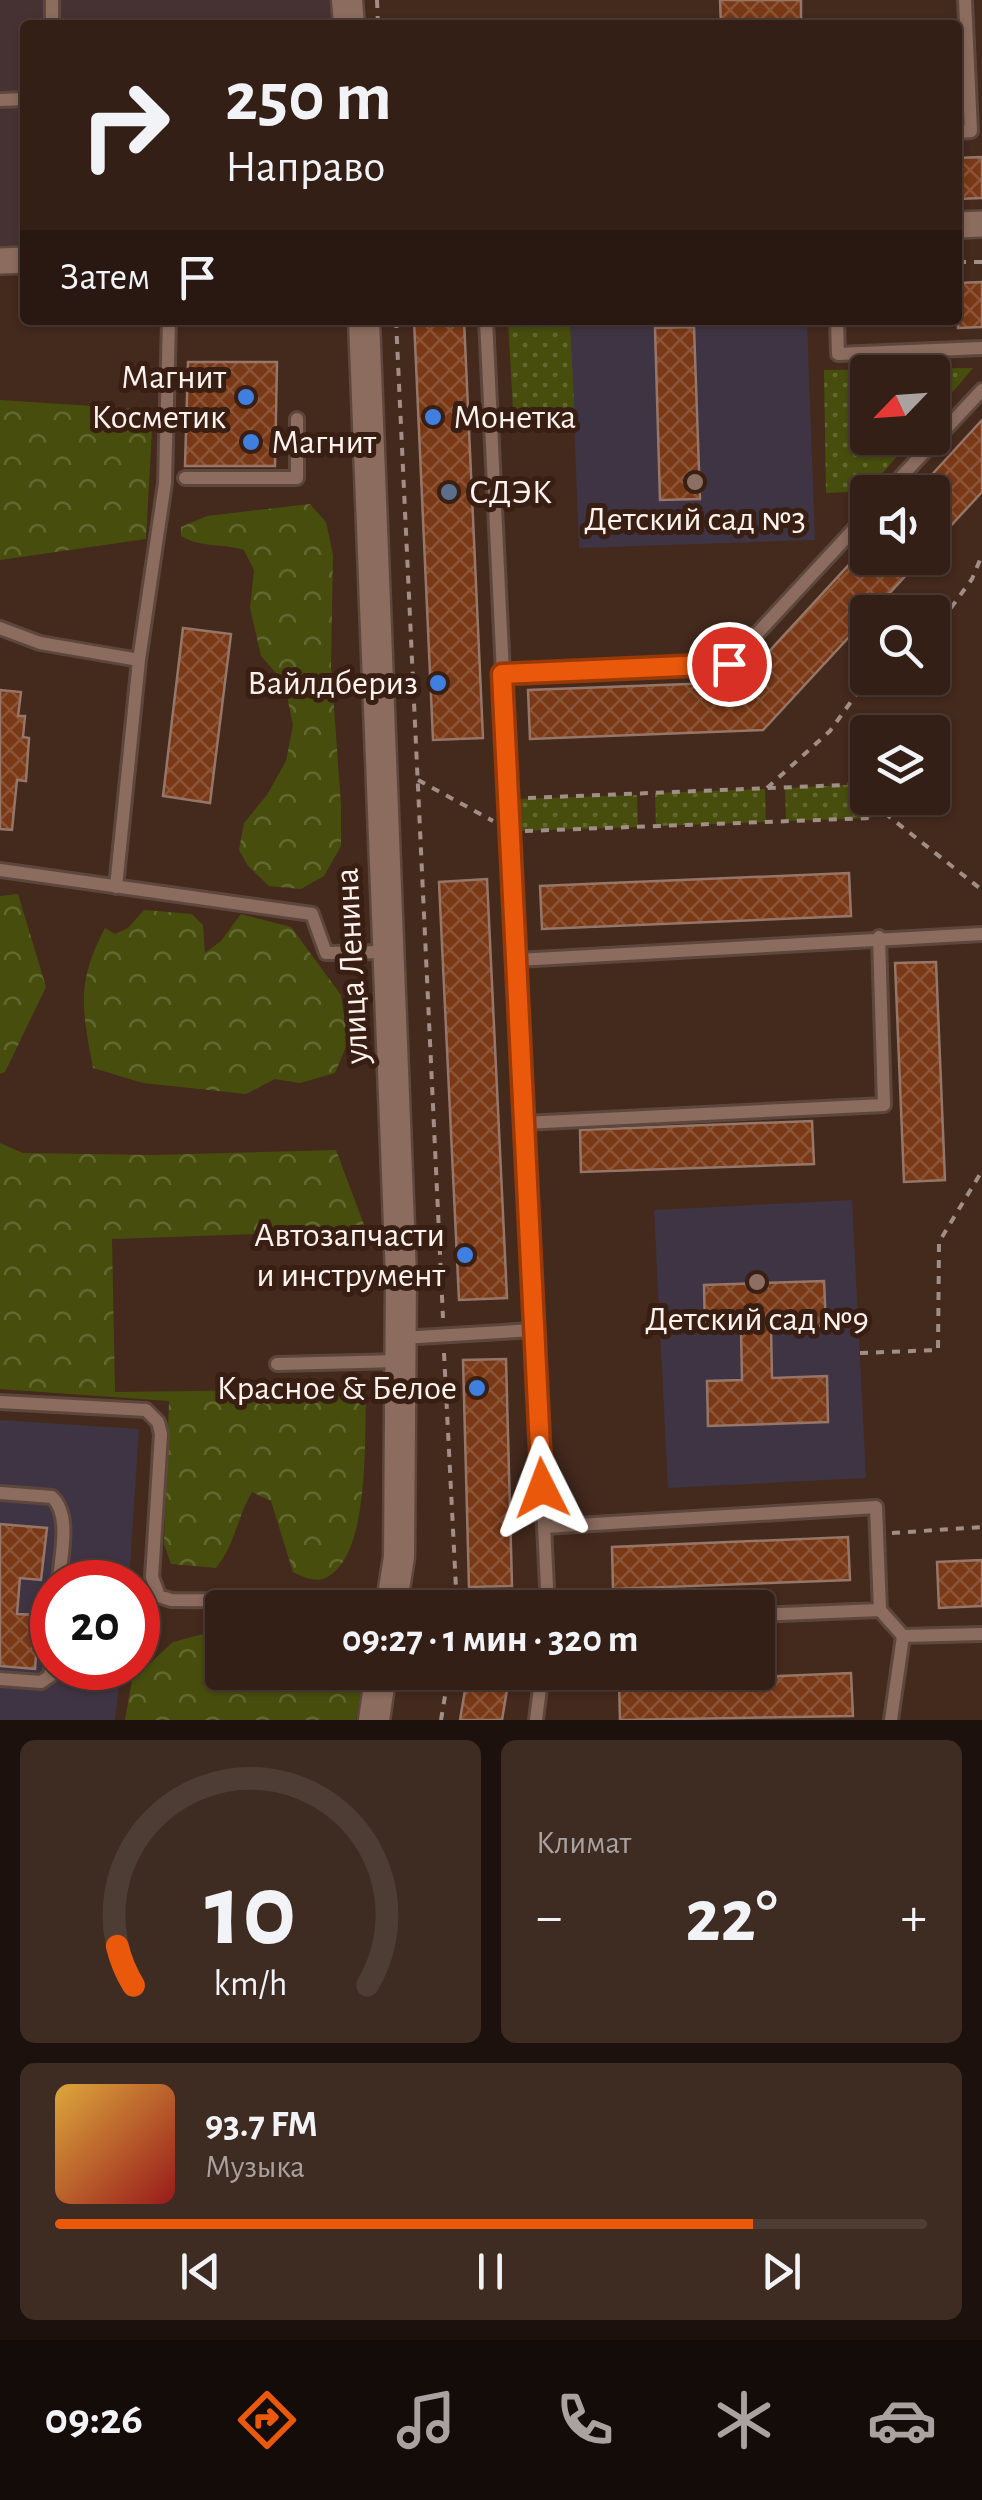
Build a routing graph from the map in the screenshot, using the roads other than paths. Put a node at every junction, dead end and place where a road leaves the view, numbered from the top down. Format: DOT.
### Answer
graph roads {
  1 [pos="965,0"];
  2 [pos="962,132"];
  3 [pos="169,325"];
  4 [pos="364,325"];
  5 [pos="486,325"];
  6 [pos="836,325"];
  7 [pos="982,348"];
  8 [pos="982,390"];
  9 [pos="297,418"];
  10 [pos="903,475"];
  11 [pos="185,478"];
  12 [pos="850,533"];
  13 [pos="0,628"];
  14 [pos="139,660"];
  15 [pos="502,674"];
  16 [pos="0,870"];
  17 [pos="116,887"];
  18 [pos="982,934"];
  19 [pos="880,937"];
  20 [pos="388,952"];
  21 [pos="517,960"];
  22 [pos="524,1123"];
  23 [pos="533,1330"];
  24 [pos="400,1349"];
  25 [pos="277,1364"];
  26 [pos="0,1402"];
  27 [pos="0,1493"];
  28 [pos="544,1527"];
  29 [pos="60,1560"];
  30 [pos="394,1590"];
  31 [pos="547,1590"];
  32 [pos="205,1600"];
  33 [pos="880,1610"];
  34 [pos="775,1614"];
  35 [pos="982,1634"];
  36 [pos="903,1636"];
  37 [pos="0,1679"];
  38 [pos="30,1681"];
  39 [pos="379,1690"];
  40 [pos="540,1690"];
  41 [pos="374,1720"];
  42 [pos="536,1720"];
  43 [pos="891,1720"];
  1 -- 2 [label="lane"];
  3 -- 14 [label="lane"];
  4 -- 20 [label="main road, улица Ленина"];
  5 -- 15 [label="lane"];
  6 -- 7 [label="lane"];
  8 -- 10 [label="lane"];
  9 -- 11 [label="lane"];
  12 -- 15 [label="lane"];
  13 -- 14 [label="lane"];
  14 -- 17 [label="lane"];
  15 -- 21 [label="lane"];
  16 -- 17 [label="lane"];
  17 -- 20 [label="lane"];
  18 -- 19 [label="lane"];
  19 -- 21 [label="lane"];
  19 -- 22 [label="lane"];
  20 -- 24 [label="main road, улица Ленина"];
  21 -- 22 [label="lane"];
  22 -- 23 [label="lane"];
  23 -- 24 [label="lane"];
  23 -- 28 [label="lane"];
  24 -- 25 [label="lane"];
  24 -- 30 [label="main road, улица Ленина"];
  26 -- 32 [label="lane"];
  27 -- 29 [label="lane"];
  28 -- 31 [label="lane"];
  28 -- 33 [label="lane"];
  33 -- 34 [label="lane"];
  33 -- 36 [label="lane"];
  35 -- 36 [label="lane"];
  36 -- 43 [label="lane"];
  37 -- 38 [label="lane"];
  39 -- 41 [label="main road"];
  40 -- 42 [label="lane"];
}
